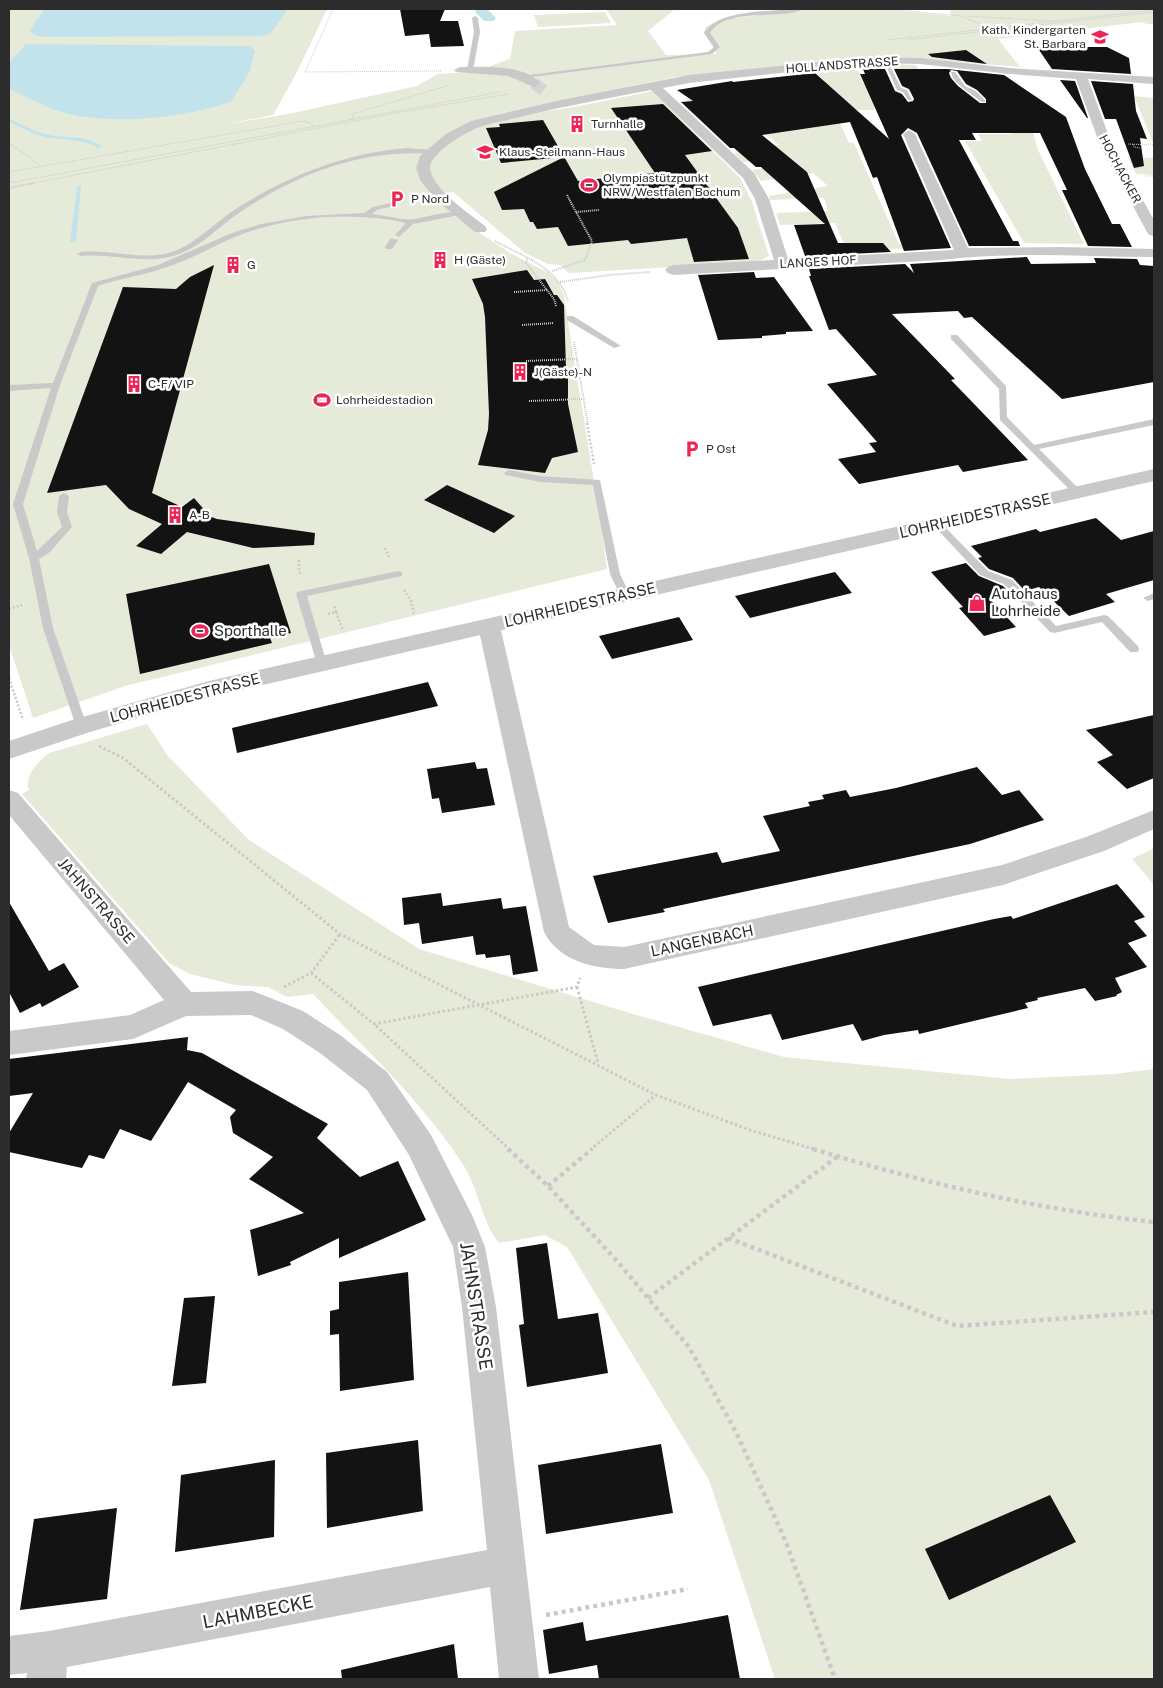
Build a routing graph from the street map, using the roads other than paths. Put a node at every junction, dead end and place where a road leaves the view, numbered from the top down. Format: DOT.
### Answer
graph roads {
  1 [pos="800,9"];
  2 [pos="476,18"];
  3 [pos="885,60"];
  4 [pos="465,70"];
  5 [pos="950,70"];
  6 [pos="1081,75"];
  7 [pos="524,76"];
  8 [pos="1154,80"];
  9 [pos="534,83"];
  10 [pos="654,86"];
  11 [pos="548,94"];
  12 [pos="910,99"];
  13 [pos="983,100"];
  14 [pos="561,104"];
  15 [pos="909,134"];
  16 [pos="432,152"];
  17 [pos="391,205"];
  18 [pos="366,214"];
  19 [pos="461,214"];
  20 [pos="411,222"];
  21 [pos="480,229"];
  22 [pos="1154,232"];
  23 [pos="389,247"];
  24 [pos="963,253"];
  25 [pos="1154,253"];
  26 [pos="81,254"];
  27 [pos="782,263"];
  28 [pos="673,270"];
  29 [pos="570,318"];
  30 [pos="954,337"];
  31 [pos="617,346"];
  32 [pos="56,385"];
  33 [pos="9,388"];
  34 [pos="1154,422"];
  35 [pos="1032,448"];
  36 [pos="509,473"];
  37 [pos="1154,475"];
  38 [pos="1078,493"];
  39 [pos="64,496"];
  40 [pos="938,525"];
  41 [pos="34,558"];
  42 [pos="398,574"];
  43 [pos="625,595"];
  44 [pos="488,626"];
  45 [pos="1134,649"];
  46 [pos="322,664"];
  47 [pos="86,737"];
  48 [pos="9,750"];
  49 [pos="9,799"];
  50 [pos="1154,819"];
  51 [pos="184,1004"];
  52 [pos="9,1043"];
  53 [pos="508,1565"];
  54 [pos="9,1656"];
  55 [pos="48,1665"];
  56 [pos="519,1679"];
  1 -- 7 [label="lane"];
  2 -- 4 [label="lane"];
  3 -- 5 [label="street, HOLLANDSTRASSE"];
  3 -- 10 [label="street, HOLLANDSTRASSE"];
  3 -- 12 [label="lane"];
  4 -- 7 [label="street"];
  5 -- 6 [label="street, HOLLANDSTRASSE"];
  5 -- 13 [label="lane"];
  6 -- 8 [label="street, HOLLANDSTRASSE"];
  6 -- 22 [label="street, HOCHACKER"];
  7 -- 9 [label="street"];
  10 -- 14 [label="street, HOLLANDSTRASSE"];
  10 -- 27 [label="street"];
  11 -- 14 [label="street"];
  14 -- 16 [label="street, HOLLANDSTRASSE"];
  15 -- 24 [label="street"];
  16 -- 19 [label="street"];
  16 -- 26 [label="lane"];
  17 -- 18 [label="lane"];
  18 -- 20 [label="lane"];
  18 -- 32 [label="lane"];
  19 -- 20 [label="lane"];
  19 -- 21 [label="street"];
  20 -- 23 [label="lane"];
  24 -- 25 [label="street, LANGES HOF"];
  24 -- 27 [label="street, LANGES HOF"];
  27 -- 28 [label="street, LANGES HOF"];
  29 -- 31 [label="lane"];
  30 -- 35 [label="lane"];
  32 -- 33 [label="lane"];
  32 -- 41 [label="lane"];
  34 -- 35 [label="lane"];
  35 -- 38 [label="lane"];
  36 -- 43 [label="lane"];
  37 -- 38 [label="street, LOHRHEIDESTRASSE"];
  38 -- 40 [label="street, LOHRHEIDESTRASSE"];
  39 -- 41 [label="lane"];
  40 -- 43 [label="street, LOHRHEIDESTRASSE"];
  40 -- 45 [label="lane"];
  41 -- 47 [label="lane"];
  42 -- 46 [label="lane"];
  43 -- 44 [label="street, LOHRHEIDESTRASSE"];
  44 -- 46 [label="street, LOHRHEIDESTRASSE"];
  44 -- 50 [label="street, LANGENBACH"];
  46 -- 47 [label="street, LOHRHEIDESTRASSE"];
  47 -- 48 [label="street, LOHRHEIDESTRASSE"];
  49 -- 51 [label="street, JAHNSTRASSE"];
  51 -- 52 [label="street, JAHNSTRASSE"];
  51 -- 53 [label="street, JAHNSTRASSE"];
  53 -- 55 [label="street, LAHMBECKE"];
  53 -- 56 [label="street, JAHNSTRASSE"];
  54 -- 55 [label="street, LAHMBECKE"];
}
